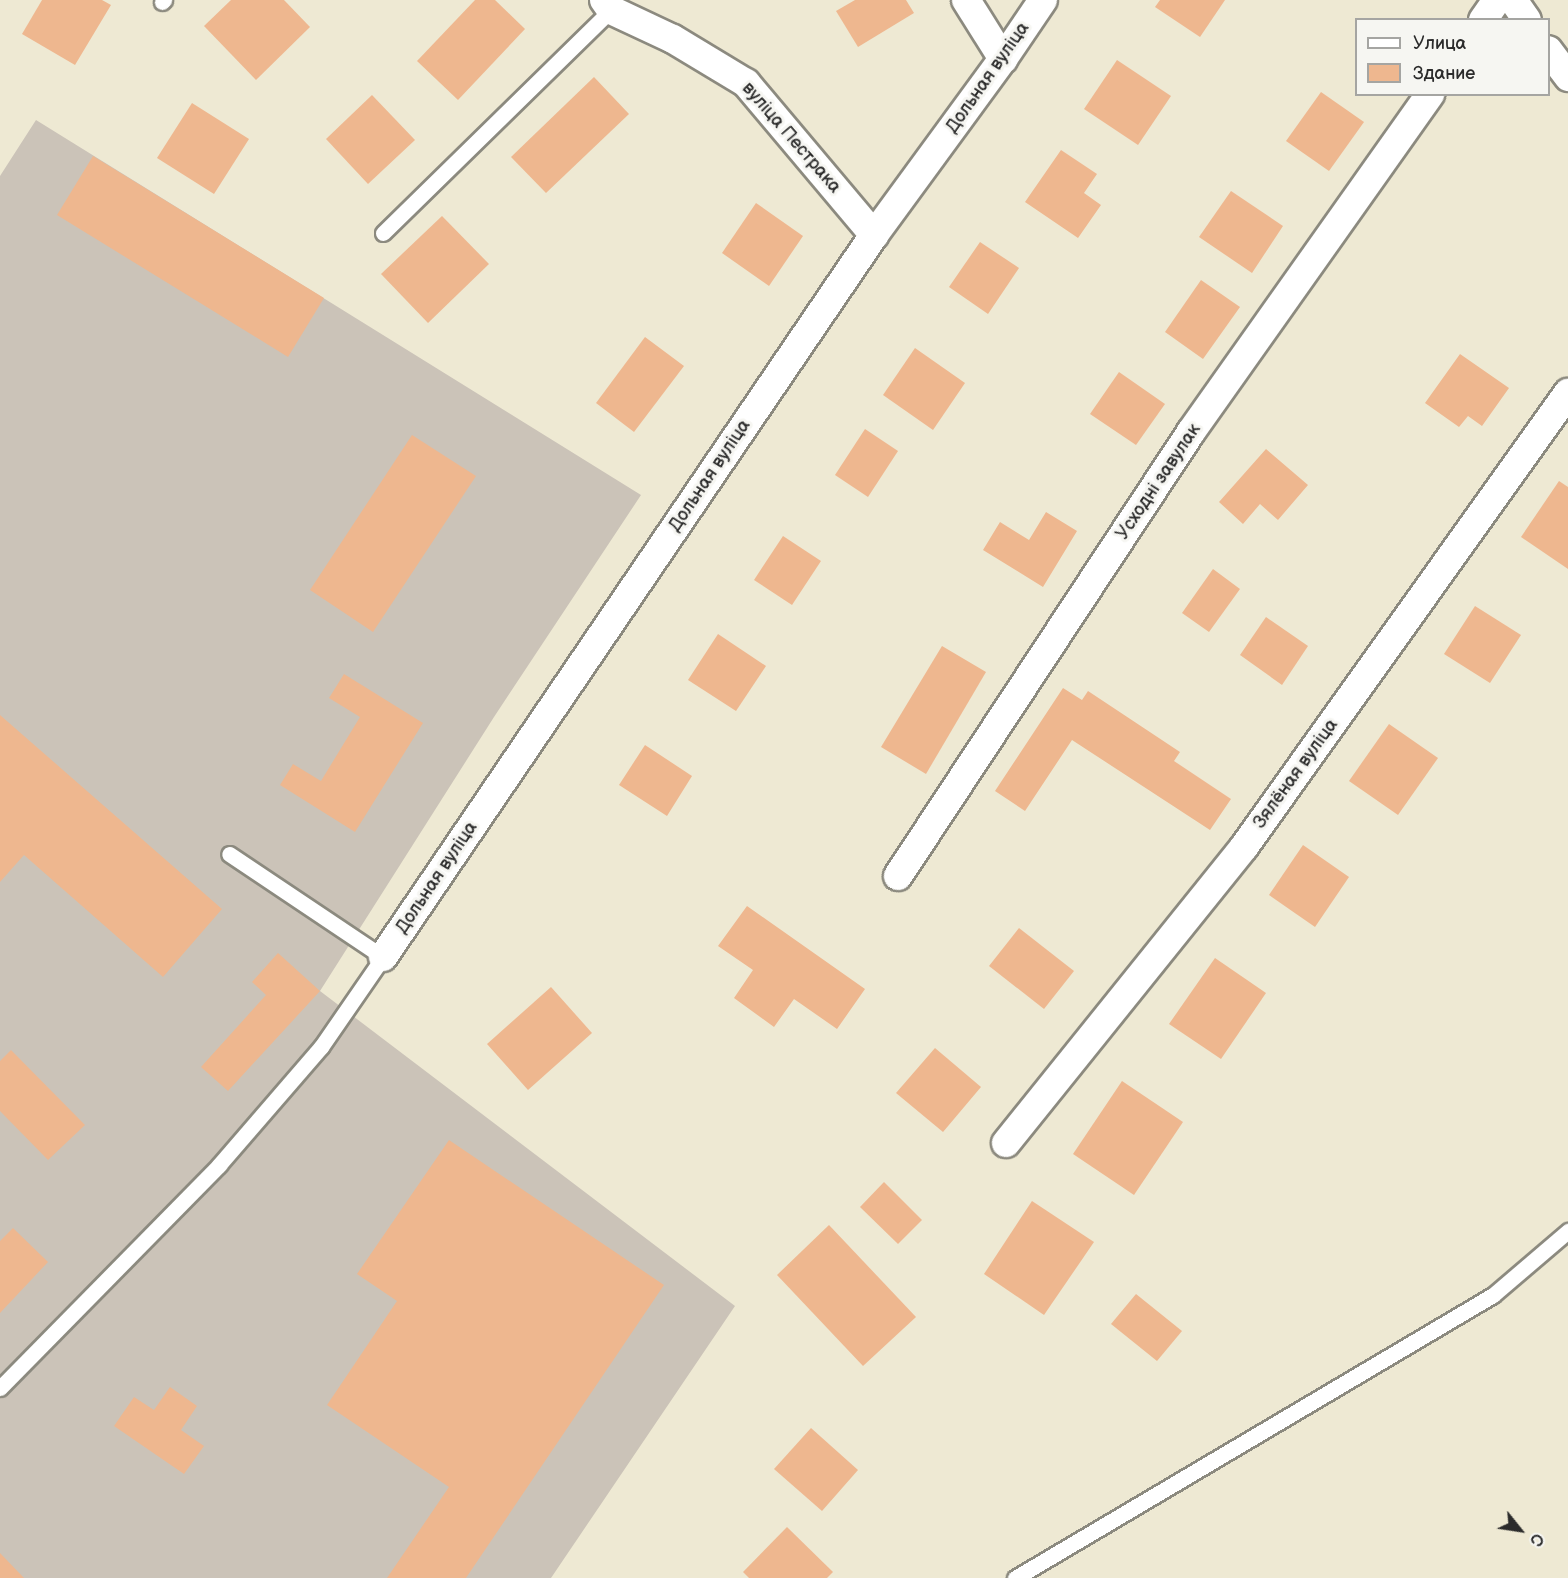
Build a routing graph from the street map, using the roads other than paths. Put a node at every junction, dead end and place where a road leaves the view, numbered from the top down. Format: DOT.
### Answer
graph roads {
  1 [pos="966,0"];
  2 [pos="1043,0"];
  3 [pos="1497,0"];
  4 [pos="1513,0"];
  5 [pos="608,5"];
  6 [pos="1484,18"];
  7 [pos="1526,18"];
  8 [pos="1550,53"];
  9 [pos="1003,59"];
  10 [pos="1568,77"];
  11 [pos="1429,96"];
  12 [pos="383,233"];
  13 [pos="874,235"];
  14 [pos="1568,393"];
  15 [pos="229,854"];
  16 [pos="898,876"];
  17 [pos="383,957"];
  18 [pos="1006,1143"];
  19 [pos="1568,1231"];
  20 [pos="0,1388"];
  21 [pos="1015,1578"];
  1 -- 9 [label="street"];
  2 -- 9 [label="street, Дольная вуліца"];
  3 -- 6 [label="street"];
  4 -- 7 [label="street"];
  5 -- 12 [label="lane"];
  5 -- 13 [label="street, вуліца Пестрака"];
  8 -- 10 [label="street"];
  9 -- 13 [label="street, Дольная вуліца"];
  11 -- 16 [label="street, Усходні завулак"];
  13 -- 17 [label="street, Дольная вуліца"];
  14 -- 18 [label="street, Зялёная вуліца"];
  15 -- 17 [label="lane"];
  17 -- 20 [label="lane"];
  19 -- 21 [label="lane"];
}
